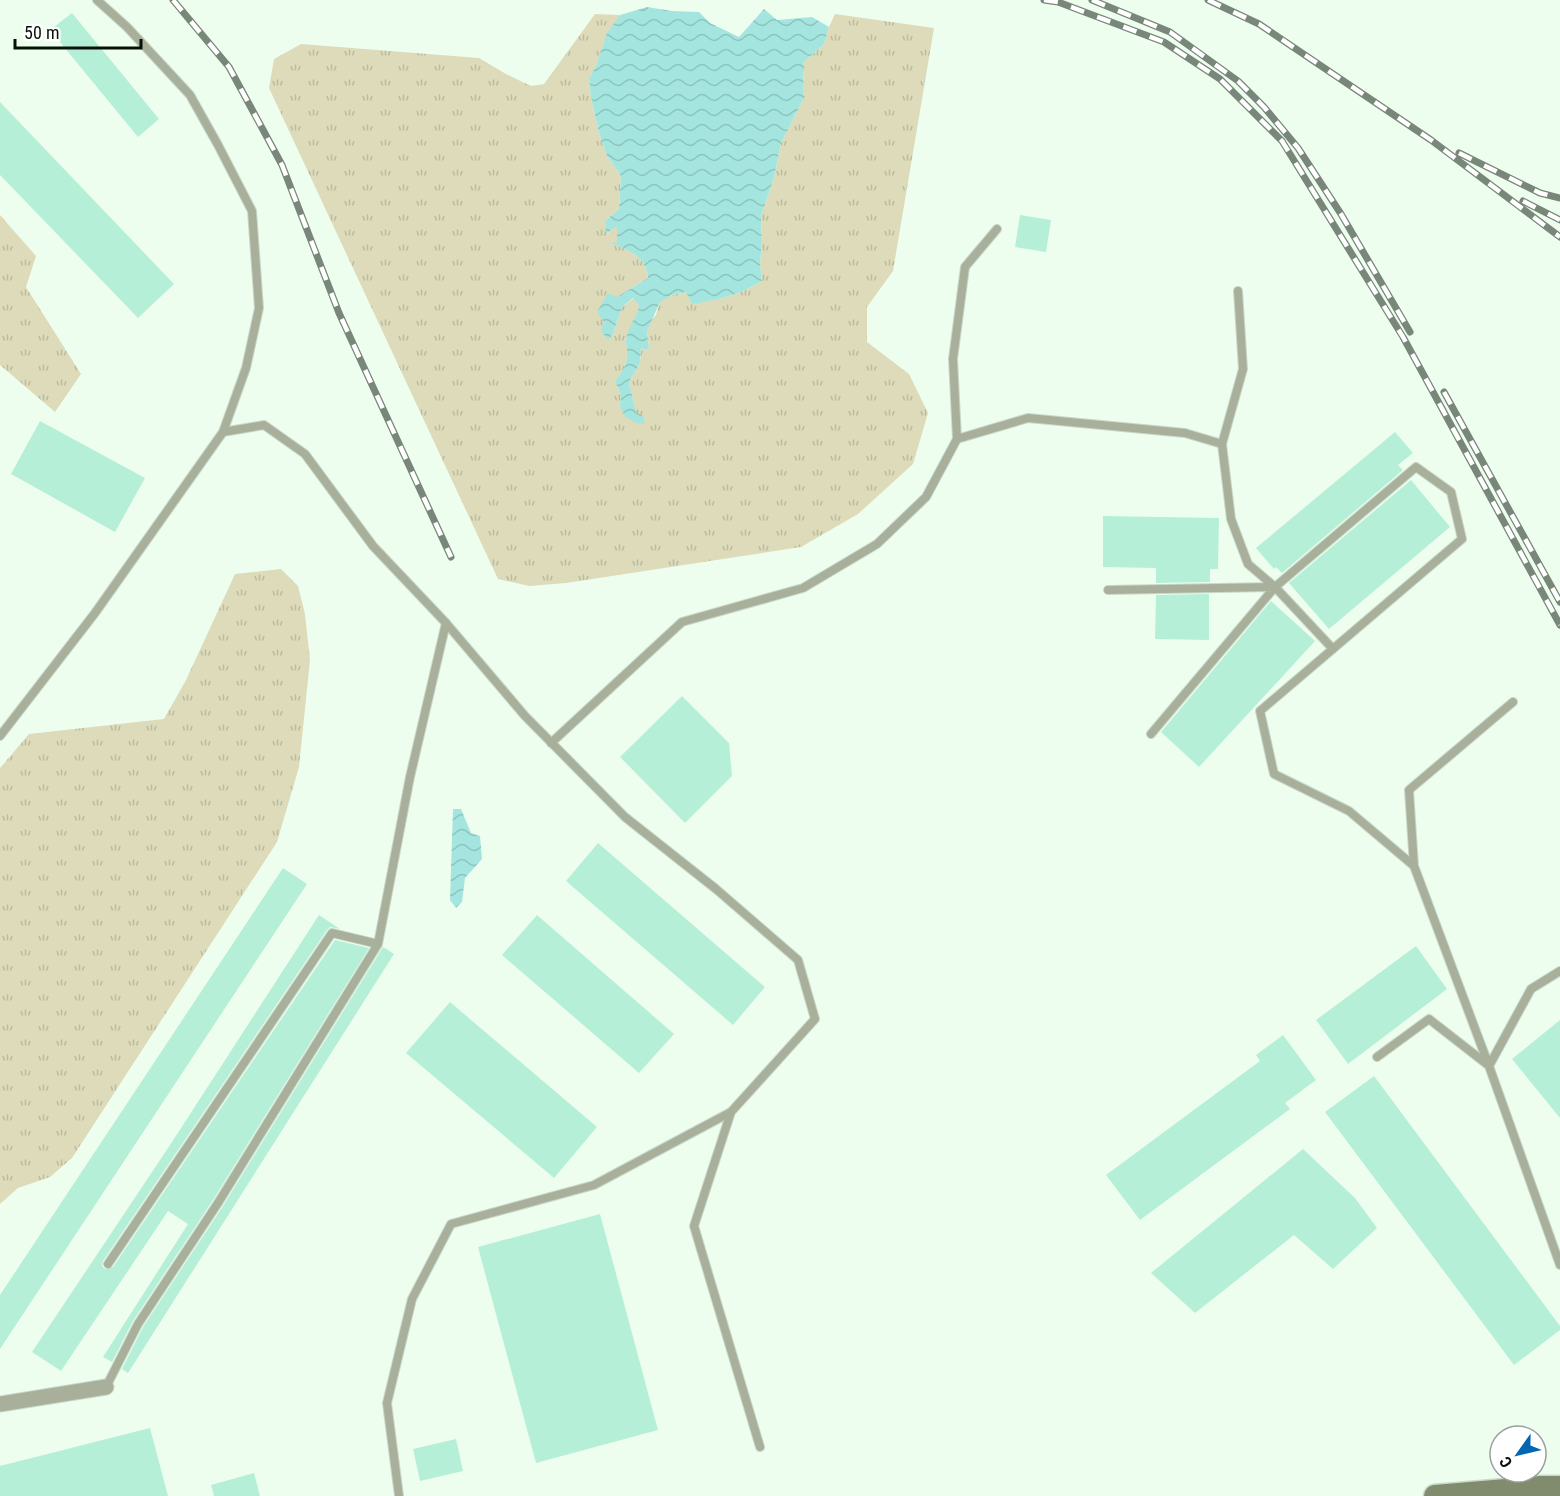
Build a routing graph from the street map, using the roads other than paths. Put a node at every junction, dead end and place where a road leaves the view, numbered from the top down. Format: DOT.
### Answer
graph roads {
  1 [pos="97,0"];
  2 [pos="997,229"];
  3 [pos="1238,291"];
  4 [pos="223,432"];
  5 [pos="957,440"];
  6 [pos="1222,444"];
  7 [pos="1275,587"];
  8 [pos="1108,590"];
  9 [pos="446,623"];
  10 [pos="1333,649"];
  11 [pos="1513,702"];
  12 [pos="1151,734"];
  13 [pos="0,736"];
  14 [pos="551,742"];
  15 [pos="1414,866"];
  16 [pos="378,944"];
  17 [pos="1560,971"];
  18 [pos="1377,1057"];
  19 [pos="1489,1066"];
  20 [pos="731,1112"];
  21 [pos="108,1264"];
  22 [pos="1560,1265"];
  23 [pos="106,1387"];
  24 [pos="0,1404"];
  25 [pos="760,1447"];
  26 [pos="1560,1487"];
  27 [pos="399,1496"];
  28 [pos="1435,1496"];
  1 -- 4 [label="lane"];
  2 -- 5 [label="lane"];
  3 -- 6 [label="lane"];
  4 -- 9 [label="lane"];
  4 -- 13 [label="lane"];
  5 -- 6 [label="lane"];
  5 -- 14 [label="lane"];
  6 -- 7 [label="lane"];
  7 -- 8 [label="lane"];
  7 -- 10 [label="lane"];
  7 -- 10 [label="lane"];
  7 -- 12 [label="lane"];
  9 -- 14 [label="lane"];
  9 -- 16 [label="lane"];
  10 -- 15 [label="lane"];
  11 -- 15 [label="lane"];
  14 -- 20 [label="lane"];
  15 -- 19 [label="lane"];
  16 -- 21 [label="lane"];
  16 -- 23 [label="lane"];
  17 -- 19 [label="lane"];
  18 -- 19 [label="lane"];
  19 -- 22 [label="lane"];
  20 -- 25 [label="lane"];
  20 -- 27 [label="lane"];
  23 -- 24 [label="street"];
  26 -- 28 [label="street"];
}
